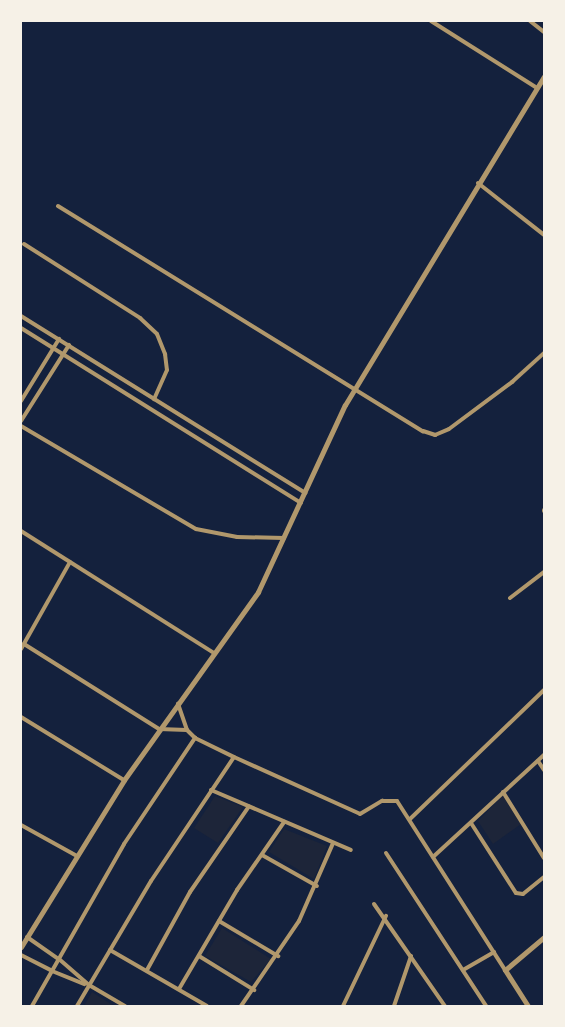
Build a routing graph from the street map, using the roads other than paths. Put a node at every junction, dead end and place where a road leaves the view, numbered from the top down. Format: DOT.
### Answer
graph roads {
  1 [pos="431,21"];
  2 [pos="530,21"];
  3 [pos="544,32"];
  4 [pos="544,76"];
  5 [pos="537,88"];
  6 [pos="478,183"];
  7 [pos="58,206"];
  8 [pos="544,228"];
  9 [pos="542,234"];
  10 [pos="24,244"];
  11 [pos="21,316"];
  12 [pos="21,328"];
  13 [pos="59,339"];
  14 [pos="68,345"];
  15 [pos="54,348"];
  16 [pos="63,354"];
  17 [pos="544,354"];
  18 [pos="355,389"];
  19 [pos="154,399"];
  20 [pos="21,400"];
  21 [pos="21,421"];
  22 [pos="21,426"];
  23 [pos="305,493"];
  24 [pos="301,503"];
  25 [pos="21,531"];
  26 [pos="284,538"];
  27 [pos="70,562"];
  28 [pos="544,572"];
  29 [pos="510,598"];
  30 [pos="23,646"];
  31 [pos="214,653"];
  32 [pos="544,690"];
  33 [pos="178,704"];
  34 [pos="21,717"];
  35 [pos="159,730"];
  36 [pos="187,730"];
  37 [pos="195,738"];
  38 [pos="544,755"];
  39 [pos="234,757"];
  40 [pos="538,761"];
  41 [pos="544,770"];
  42 [pos="124,780"];
  43 [pos="211,790"];
  44 [pos="503,792"];
  45 [pos="249,806"];
  46 [pos="410,819"];
  47 [pos="284,822"];
  48 [pos="471,823"];
  49 [pos="21,825"];
  50 [pos="333,843"];
  51 [pos="351,850"];
  52 [pos="386,853"];
  53 [pos="262,855"];
  54 [pos="77,856"];
  55 [pos="433,857"];
  56 [pos="544,858"];
  57 [pos="544,877"];
  58 [pos="316,886"];
  59 [pos="374,904"];
  60 [pos="386,916"];
  61 [pos="219,921"];
  62 [pos="27,937"];
  63 [pos="544,937"];
  64 [pos="22,944"];
  65 [pos="110,950"];
  66 [pos="494,952"];
  67 [pos="21,954"];
  68 [pos="199,956"];
  69 [pos="278,956"];
  70 [pos="412,956"];
  71 [pos="59,959"];
  72 [pos="147,970"];
  73 [pos="462,970"];
  74 [pos="505,970"];
  75 [pos="52,971"];
  76 [pos="89,985"];
  77 [pos="180,990"];
  78 [pos="254,990"];
  79 [pos="444,1005"];
  80 [pos="527,1005"];
  81 [pos="32,1006"];
  82 [pos="77,1006"];
  83 [pos="125,1006"];
  84 [pos="207,1006"];
  85 [pos="241,1006"];
  86 [pos="343,1006"];
  87 [pos="394,1006"];
  88 [pos="486,1006"];
  1 -- 5 [label="street"];
  2 -- 3 [label="street"];
  4 -- 5 [label="street"];
  5 -- 6 [label="street"];
  6 -- 9 [label="street"];
  6 -- 18 [label="street"];
  7 -- 18 [label="street"];
  8 -- 9 [label="street"];
  10 -- 19 [label="street"];
  11 -- 13 [label="street"];
  12 -- 15 [label="street"];
  13 -- 14 [label="street"];
  13 -- 15 [label="street"];
  14 -- 16 [label="street"];
  14 -- 19 [label="street"];
  15 -- 16 [label="street"];
  15 -- 20 [label="street"];
  16 -- 21 [label="street"];
  16 -- 24 [label="street"];
  17 -- 18 [label="street"];
  18 -- 23 [label="street"];
  19 -- 23 [label="street"];
  22 -- 26 [label="street"];
  23 -- 24 [label="street"];
  24 -- 26 [label="street"];
  25 -- 27 [label="street"];
  26 -- 31 [label="street"];
  27 -- 30 [label="street"];
  27 -- 31 [label="street"];
  28 -- 29 [label="street"];
  30 -- 35 [label="street"];
  31 -- 33 [label="street"];
  32 -- 46 [label="street"];
  33 -- 35 [label="street"];
  33 -- 36 [label="street"];
  34 -- 42 [label="street"];
  35 -- 36 [label="street"];
  35 -- 42 [label="street"];
  36 -- 37 [label="street"];
  37 -- 39 [label="street"];
  37 -- 71 [label="street"];
  38 -- 40 [label="street"];
  39 -- 43 [label="street"];
  39 -- 46 [label="street"];
  40 -- 41 [label="street"];
  40 -- 44 [label="street"];
  42 -- 54 [label="street"];
  43 -- 45 [label="street"];
  43 -- 65 [label="street"];
  44 -- 48 [label="street"];
  44 -- 56 [label="street"];
  45 -- 47 [label="street"];
  45 -- 72 [label="street"];
  46 -- 55 [label="street"];
  47 -- 50 [label="street"];
  47 -- 53 [label="street"];
  48 -- 55 [label="street"];
  48 -- 57 [label="street"];
  49 -- 54 [label="street"];
  50 -- 51 [label="street"];
  50 -- 58 [label="street"];
  52 -- 73 [label="street"];
  53 -- 58 [label="street"];
  53 -- 61 [label="street"];
  54 -- 62 [label="street"];
  55 -- 66 [label="street"];
  58 -- 69 [label="street"];
  59 -- 60 [label="street"];
  60 -- 70 [label="street"];
  60 -- 86 [label="street"];
  61 -- 68 [label="street"];
  61 -- 69 [label="street"];
  62 -- 64 [label="street"];
  62 -- 71 [label="street"];
  63 -- 74 [label="street"];
  65 -- 72 [label="street"];
  65 -- 76 [label="street"];
  66 -- 73 [label="street"];
  66 -- 74 [label="street"];
  67 -- 75 [label="street"];
  68 -- 77 [label="street"];
  68 -- 78 [label="street"];
  69 -- 78 [label="street"];
  70 -- 79 [label="street"];
  70 -- 87 [label="street"];
  71 -- 75 [label="street"];
  71 -- 76 [label="street"];
  72 -- 77 [label="street"];
  73 -- 88 [label="street"];
  74 -- 80 [label="street"];
  75 -- 76 [label="street"];
  75 -- 81 [label="street"];
  76 -- 82 [label="street"];
  76 -- 83 [label="street"];
  77 -- 84 [label="street"];
  78 -- 85 [label="street"];
}
